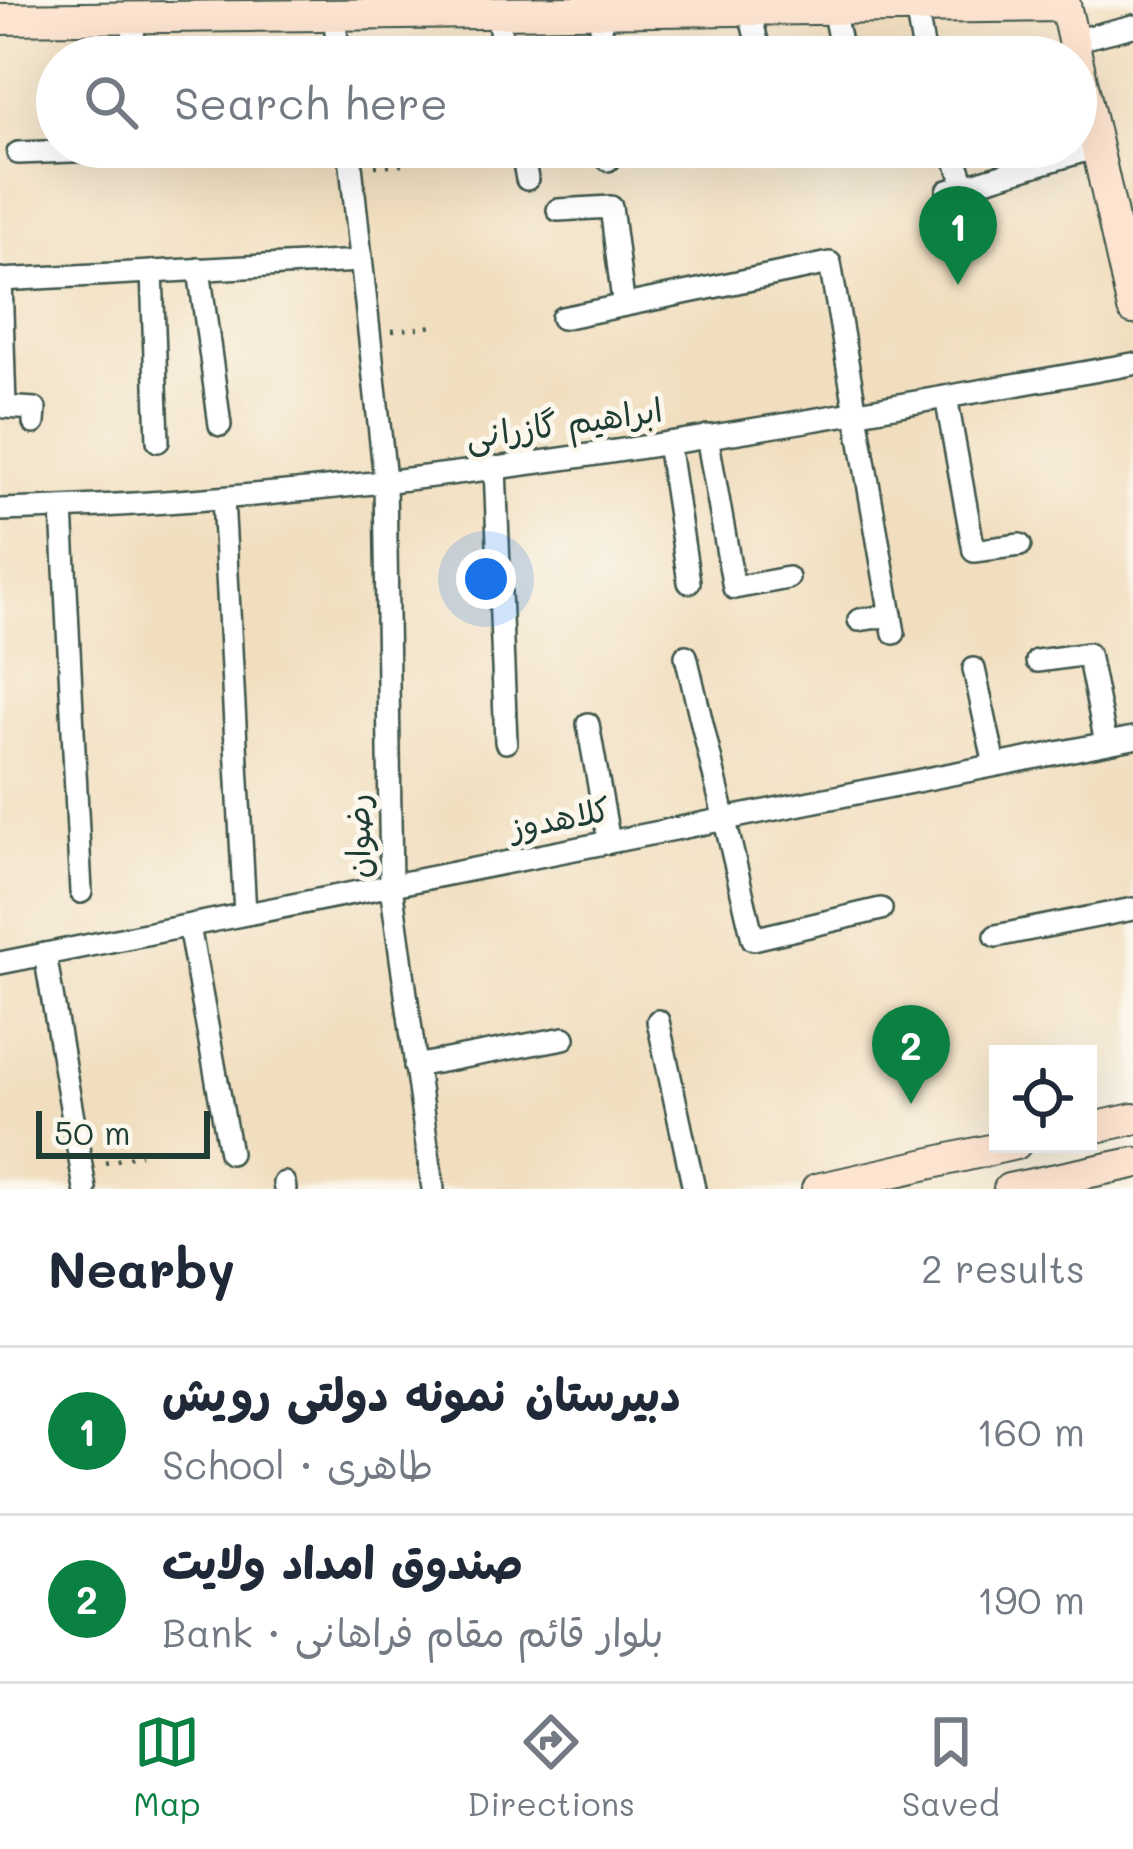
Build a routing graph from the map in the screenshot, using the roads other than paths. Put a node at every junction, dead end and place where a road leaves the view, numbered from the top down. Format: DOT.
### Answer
graph roads {
  1 [pos="1065,3"];
  2 [pos="704,5"];
  3 [pos="372,7"];
  4 [pos="168,8"];
  5 [pos="274,8"];
  6 [pos="505,8"];
  7 [pos="916,8"];
  8 [pos="86,9"];
  9 [pos="833,9"];
  10 [pos="749,10"];
  11 [pos="600,11"];
  12 [pos="334,15"];
  13 [pos="133,17"];
  14 [pos="0,19"];
  15 [pos="1133,26"];
  16 [pos="133,36"];
  17 [pos="336,36"];
  18 [pos="602,36"];
  19 [pos="756,36"];
  20 [pos="839,36"];
  21 [pos="921,36"];
  22 [pos="1072,36"];
  23 [pos="1093,36"];
  24 [pos="1097,149"];
  25 [pos="36,152"];
  26 [pos="18,153"];
  27 [pos="351,168"];
  28 [pos="525,168"];
  29 [pos="954,168"];
  30 [pos="1026,168"];
  31 [pos="527,179"];
  32 [pos="1121,198"];
  33 [pos="558,210"];
  34 [pos="361,261"];
  35 [pos="200,269"];
  36 [pos="152,272"];
  37 [pos="1,279"];
  38 [pos="623,302"];
  39 [pos="1133,309"];
  40 [pos="562,318"];
  41 [pos="1133,364"];
  42 [pos="946,397"];
  43 [pos="853,412"];
  44 [pos="34,423"];
  45 [pos="220,425"];
  46 [pos="707,436"];
  47 [pos="158,441"];
  48 [pos="668,443"];
  49 [pos="495,467"];
  50 [pos="385,479"];
  51 [pos="223,498"];
  52 [pos="62,508"];
  53 [pos="0,510"];
  54 [pos="1020,545"];
  55 [pos="788,578"];
  56 [pos="689,582"];
  57 [pos="859,620"];
  58 [pos="686,656"];
  59 [pos="1037,661"];
  60 [pos="974,669"];
  61 [pos="588,724"];
  62 [pos="1133,738"];
  63 [pos="506,742"];
  64 [pos="1106,743"];
  65 [pos="995,765"];
  66 [pos="724,819"];
  67 [pos="610,842"];
  68 [pos="391,886"];
  69 [pos="81,892"];
  70 [pos="1133,909"];
  71 [pos="880,910"];
  72 [pos="245,914"];
  73 [pos="189,926"];
  74 [pos="996,937"];
  75 [pos="45,954"];
  76 [pos="0,963"];
  77 [pos="658,1021"];
  78 [pos="563,1038"];
  79 [pos="416,1066"];
  80 [pos="1133,1119"];
  81 [pos="1097,1127"];
  82 [pos="989,1150"];
  83 [pos="230,1153"];
  84 [pos="1133,1162"];
  85 [pos="83,1179"];
  86 [pos="433,1189"];
  87 [pos="694,1189"];
  88 [pos="817,1189"];
  89 [pos="1010,1189"];
  1 -- 7 [label="street"];
  1 -- 22 [label="street"];
  2 -- 10 [label="street"];
  2 -- 11 [label="street"];
  3 -- 6 [label="street"];
  3 -- 12 [label="street"];
  4 -- 5 [label="street"];
  4 -- 13 [label="street"];
  5 -- 12 [label="street"];
  6 -- 11 [label="street"];
  7 -- 9 [label="street"];
  7 -- 21 [label="street"];
  8 -- 13 [label="street"];
  8 -- 14 [label="street"];
  9 -- 10 [label="street"];
  9 -- 20 [label="street"];
  10 -- 19 [label="street"];
  11 -- 18 [label="street"];
  12 -- 17 [label="street"];
  13 -- 16 [label="street"];
  15 -- 23 [label="street"];
  24 -- 32 [label="street"];
  25 -- 26 [label="street"];
  27 -- 34 [label="street, رضوان"];
  28 -- 31 [label="street"];
  29 -- 30 [label="street"];
  32 -- 39 [label="street"];
  33 -- 38 [label="street"];
  34 -- 35 [label="street"];
  34 -- 50 [label="street, رضوان"];
  35 -- 36 [label="street"];
  35 -- 45 [label="street"];
  36 -- 37 [label="street"];
  36 -- 47 [label="street"];
  37 -- 44 [label="street"];
  38 -- 40 [label="street"];
  38 -- 43 [label="street"];
  41 -- 42 [label="street, ابراهیم گازرانی"];
  42 -- 43 [label="street, ابراهیم گازرانی"];
  42 -- 54 [label="street"];
  43 -- 46 [label="street, ابراهیم گازرانی"];
  43 -- 57 [label="street"];
  46 -- 48 [label="street, ابراهیم گازرانی"];
  46 -- 55 [label="street"];
  48 -- 49 [label="street, ابراهیم گازرانی"];
  48 -- 56 [label="street"];
  49 -- 50 [label="street, ابراهیم گازرانی"];
  49 -- 63 [label="street"];
  50 -- 51 [label="street, ابراهیم گازرانی"];
  50 -- 68 [label="street, رضوان"];
  51 -- 52 [label="street, ابراهیم گازرانی"];
  51 -- 72 [label="street"];
  52 -- 53 [label="street, ابراهیم گازرانی"];
  52 -- 69 [label="street"];
  58 -- 66 [label="street"];
  59 -- 64 [label="street"];
  60 -- 65 [label="street"];
  61 -- 67 [label="street"];
  62 -- 64 [label="street, کلاهدوز"];
  64 -- 65 [label="street, کلاهدوز"];
  65 -- 66 [label="street, کلاهدوز"];
  66 -- 67 [label="street, کلاهدوز"];
  66 -- 71 [label="street"];
  67 -- 68 [label="street, کلاهدوز"];
  68 -- 72 [label="street, کلاهدوز"];
  68 -- 79 [label="street, رضوان"];
  70 -- 74 [label="street"];
  72 -- 73 [label="street, کلاهدوز"];
  73 -- 75 [label="street, کلاهدوز"];
  73 -- 83 [label="street"];
  75 -- 76 [label="street, کلاهدوز"];
  75 -- 85 [label="street"];
  77 -- 87 [label="street"];
  78 -- 79 [label="street"];
  79 -- 86 [label="street, رضوان"];
  80 -- 81 [label="street"];
  82 -- 88 [label="street"];
  84 -- 89 [label="street"];
}
